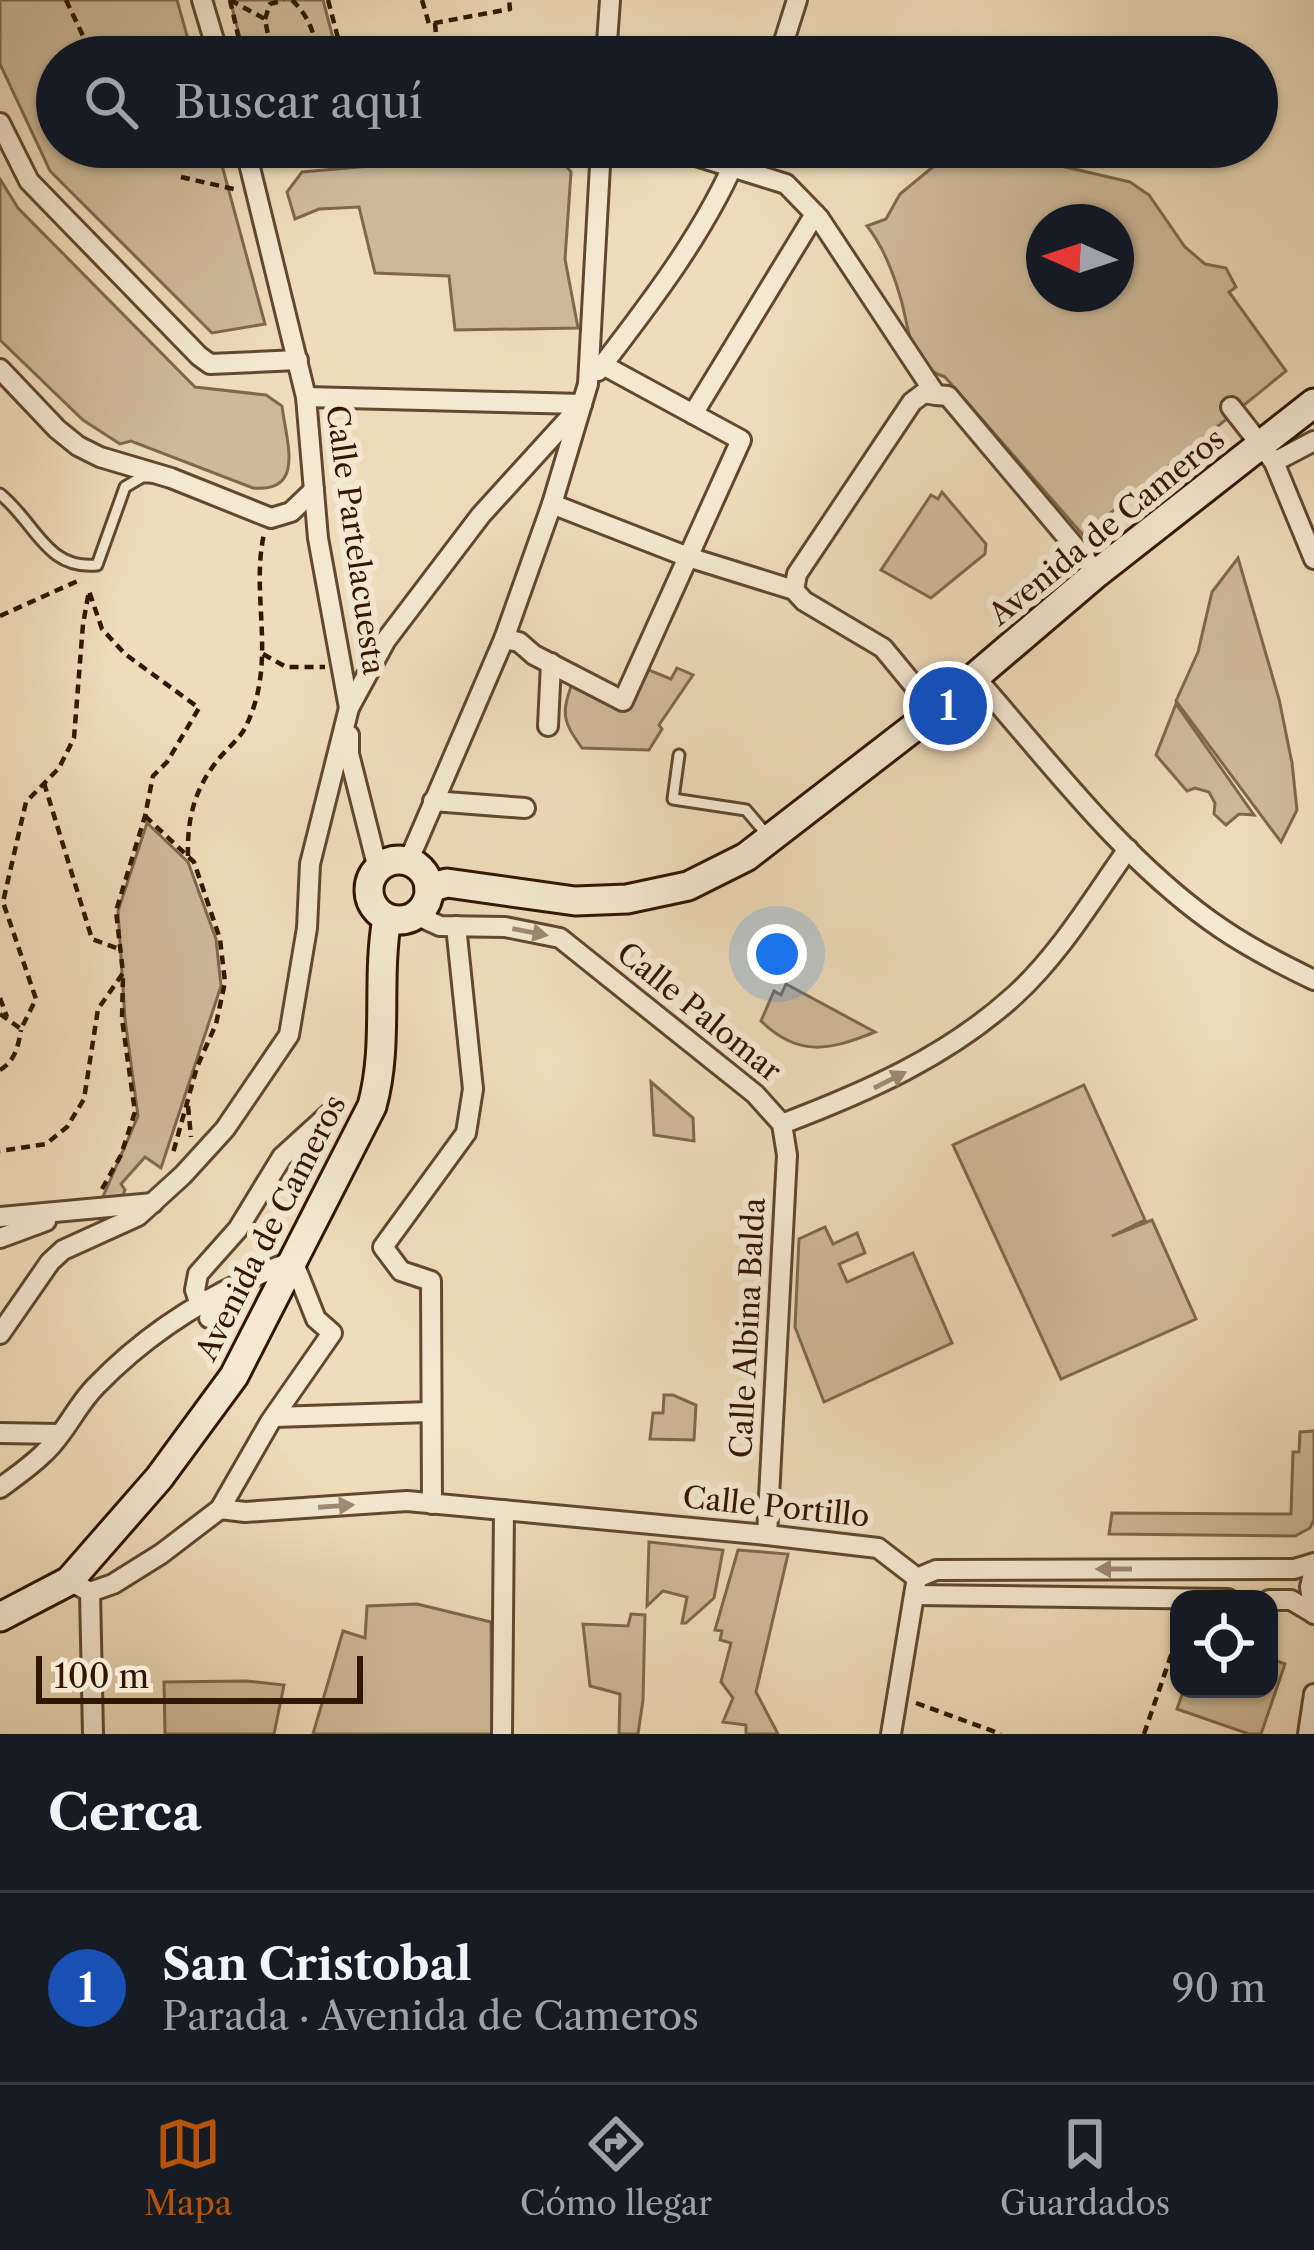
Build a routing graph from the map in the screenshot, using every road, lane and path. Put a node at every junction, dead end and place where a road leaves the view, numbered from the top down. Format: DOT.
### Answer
graph roads {
  1 [pos="66,0"];
  2 [pos="202,0"];
  3 [pos="230,0"];
  4 [pos="288,0"];
  5 [pos="328,0"];
  6 [pos="422,0"];
  7 [pos="509,0"];
  8 [pos="610,0"];
  9 [pos="797,0"];
  10 [pos="269,2"];
  11 [pos="265,19"];
  12 [pos="435,23"];
  13 [pos="83,36"];
  14 [pos="213,36"];
  15 [pos="238,36"];
  16 [pos="268,36"];
  17 [pos="315,36"];
  18 [pos="337,36"];
  19 [pos="436,36"];
  20 [pos="608,36"];
  21 [pos="785,36"];
  22 [pos="0,123"];
  23 [pos="250,168"];
  24 [pos="600,168"];
  25 [pos="726,168"];
  26 [pos="732,170"];
  27 [pos="181,177"];
  28 [pos="256,191"];
  29 [pos="815,214"];
  30 [pos="298,360"];
  31 [pos="603,365"];
  32 [pos="0,369"];
  33 [pos="585,394"];
  34 [pos="935,395"];
  35 [pos="306,397"];
  36 [pos="1314,403"];
  37 [pos="1231,407"];
  38 [pos="693,414"];
  39 [pos="1314,441"];
  40 [pos="1268,453"];
  41 [pos="171,478"];
  42 [pos="314,490"];
  43 [pos="0,494"];
  44 [pos="552,504"];
  45 [pos="271,518"];
  46 [pos="688,557"];
  47 [pos="1314,559"];
  48 [pos="97,565"];
  49 [pos="1097,573"];
  50 [pos="794,590"];
  51 [pos="0,616"];
  52 [pos="504,639"];
  53 [pos="263,654"];
  54 [pos="550,663"];
  55 [pos="341,666"];
  56 [pos="976,677"];
  57 [pos="349,708"];
  58 [pos="934,711"];
  59 [pos="548,726"];
  60 [pos="679,755"];
  61 [pos="44,783"];
  62 [pos="433,801"];
  63 [pos="525,808"];
  64 [pos="145,816"];
  65 [pos="772,840"];
  66 [pos="1128,849"];
  67 [pos="188,856"];
  68 [pos="408,862"];
  69 [pos="379,868"];
  70 [pos="429,889"];
  71 [pos="1,901"];
  72 [pos="416,915"];
  73 [pos="387,918"];
  74 [pos="456,926"];
  75 [pos="119,949"];
  76 [pos="123,973"];
  77 [pos="1314,980"];
  78 [pos="0,998"];
  79 [pos="3,1016"];
  80 [pos="21,1029"];
  81 [pos="0,1070"];
  82 [pos="337,1107"];
  83 [pos="782,1124"];
  84 [pos="0,1151"];
  85 [pos="170,1161"];
  86 [pos="152,1203"];
  87 [pos="81,1210"];
  88 [pos="0,1217"];
  89 [pos="0,1238"];
  90 [pos="293,1261"];
  91 [pos="204,1311"];
  92 [pos="0,1334"];
  93 [pos="430,1412"];
  94 [pos="274,1417"];
  95 [pos="0,1433"];
  96 [pos="59,1434"];
  97 [pos="0,1488"];
  98 [pos="432,1504"];
  99 [pos="220,1509"];
  100 [pos="504,1510"];
  101 [pos="767,1535"];
  102 [pos="1314,1566"];
  103 [pos="80,1587"];
  104 [pos="916,1587"];
  105 [pos="1170,1597"];
  106 [pos="1278,1600"];
  107 [pos="1314,1613"];
  108 [pos="0,1617"];
  109 [pos="1170,1658"];
  110 [pos="1314,1694"];
  111 [pos="910,1701"];
  112 [pos="1311,1726"];
  113 [pos="93,1734"];
  114 [pos="502,1734"];
  115 [pos="891,1734"];
  116 [pos="1001,1734"];
  117 [pos="1144,1734"];
  1 -- 13 [label="path"];
  2 -- 14 [label="street"];
  3 -- 11 [label="path"];
  3 -- 15 [label="path"];
  4 -- 10 [label="path"];
  4 -- 17 [label="path"];
  5 -- 18 [label="path"];
  6 -- 12 [label="path"];
  7 -- 12 [label="path"];
  8 -- 20 [label="street"];
  9 -- 21 [label="street"];
  10 -- 11 [label="path"];
  11 -- 16 [label="path"];
  12 -- 19 [label="path"];
  22 -- 30 [label="street"];
  23 -- 28 [label="street, Calle Partelacuesta"];
  24 -- 33 [label="street"];
  25 -- 26 [label="street"];
  26 -- 29 [label="street"];
  26 -- 31 [label="street, Calle Partelacuesta"];
  27 -- 28 [label="path"];
  28 -- 30 [label="street, Calle Partelacuesta"];
  29 -- 34 [label="street"];
  29 -- 38 [label="street"];
  30 -- 35 [label="street, Calle Partelacuesta"];
  31 -- 33 [label="street, Calle Partelacuesta"];
  31 -- 38 [label="street"];
  32 -- 41 [label="street"];
  33 -- 35 [label="street"];
  33 -- 44 [label="street"];
  33 -- 57 [label="street, Calle Partelacuesta"];
  34 -- 49 [label="street"];
  34 -- 50 [label="street"];
  35 -- 42 [label="street, Calle Partelacuesta"];
  36 -- 40 [label="main road, Avenida de Cameros"];
  37 -- 40 [label="street"];
  38 -- 46 [label="street"];
  39 -- 40 [label="street"];
  40 -- 47 [label="street"];
  40 -- 49 [label="main road, Avenida de Cameros"];
  41 -- 45 [label="street"];
  41 -- 48 [label="lane"];
  42 -- 45 [label="street"];
  42 -- 55 [label="street, Calle Partelacuesta"];
  43 -- 48 [label="lane"];
  44 -- 46 [label="street"];
  44 -- 52 [label="street"];
  45 -- 53 [label="path"];
  46 -- 50 [label="street"];
  46 -- 54 [label="street"];
  48 -- 51 [label="path"];
  49 -- 56 [label="main road, Avenida de Cameros"];
  50 -- 58 [label="street"];
  52 -- 54 [label="street"];
  52 -- 62 [label="street"];
  53 -- 55 [label="path"];
  53 -- 67 [label="path"];
  54 -- 59 [label="street"];
  55 -- 57 [label="street, Calle Partelacuesta"];
  56 -- 58 [label="main road, Avenida de Cameros"];
  56 -- 66 [label="street"];
  57 -- 69 [label="street"];
  57 -- 86 [label="street"];
  58 -- 65 [label="main road, Avenida de Cameros"];
  60 -- 65 [label="lane"];
  61 -- 64 [label="path"];
  61 -- 71 [label="path"];
  61 -- 75 [label="path"];
  62 -- 63 [label="street"];
  62 -- 68 [label="street"];
  64 -- 67 [label="path"];
  64 -- 75 [label="path"];
  65 -- 70 [label="main road, Avenida de Cameros"];
  66 -- 77 [label="street"];
  83 -- 66 [label="street, Calle Palomar, one-way"];
  67 -- 85 [label="path"];
  68 -- 69 [label="main road"];
  68 -- 70 [label="main road"];
  69 -- 73 [label="main road"];
  70 -- 72 [label="main road"];
  71 -- 80 [label="path"];
  72 -- 73 [label="main road"];
  72 -- 74 [label="street, Calle Palomar"];
  73 -- 90 [label="main road, Avenida de Cameros"];
  74 -- 83 [label="street, Calle Palomar, one-way"];
  74 -- 93 [label="street"];
  75 -- 76 [label="path"];
  76 -- 84 [label="path"];
  76 -- 87 [label="path"];
  78 -- 79 [label="path"];
  79 -- 80 [label="path"];
  80 -- 81 [label="path"];
  82 -- 91 [label="street"];
  83 -- 101 [label="street, Calle Albina Balda"];
  86 -- 87 [label="street"];
  86 -- 92 [label="street"];
  87 -- 88 [label="street"];
  87 -- 89 [label="street"];
  90 -- 91 [label="street"];
  90 -- 94 [label="street"];
  90 -- 103 [label="main road, Avenida de Cameros"];
  91 -- 96 [label="street"];
  93 -- 94 [label="street"];
  93 -- 98 [label="street"];
  94 -- 99 [label="street"];
  95 -- 96 [label="street"];
  96 -- 97 [label="street"];
  99 -- 98 [label="street, Calle Portillo, one-way"];
  98 -- 100 [label="street, Calle Portillo"];
  99 -- 103 [label="street"];
  100 -- 101 [label="street, Calle Portillo"];
  100 -- 114 [label="street"];
  101 -- 104 [label="street, Calle Portillo"];
  102 -- 104 [label="street, one-way"];
  102 -- 107 [label="street"];
  103 -- 108 [label="main road, Avenida de Cameros"];
  103 -- 113 [label="street"];
  104 -- 105 [label="street"];
  104 -- 115 [label="street"];
  106 -- 107 [label="street"];
  109 -- 117 [label="path"];
  110 -- 112 [label="street"];
  111 -- 116 [label="path"];
}
